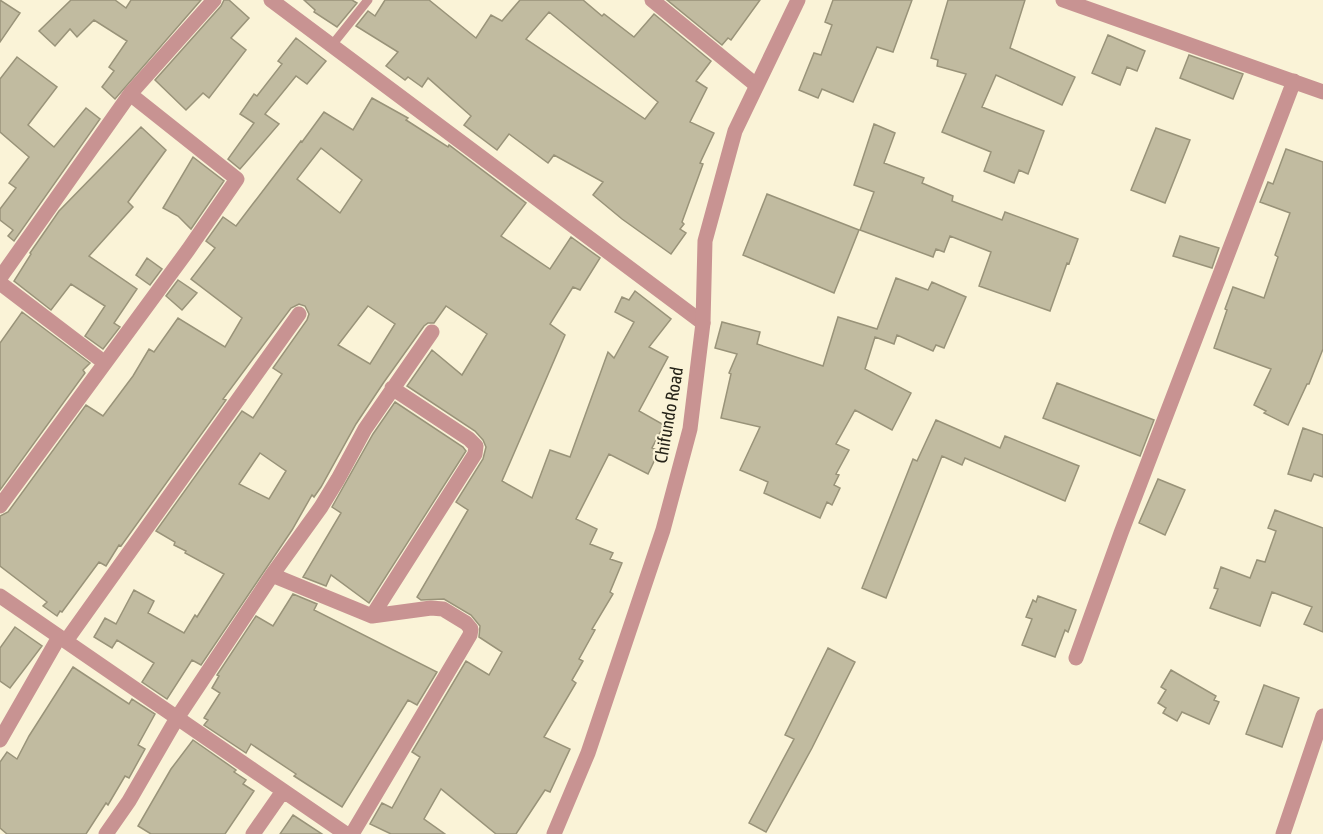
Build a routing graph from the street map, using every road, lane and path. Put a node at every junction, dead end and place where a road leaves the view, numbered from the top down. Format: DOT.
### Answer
graph roads {
  1 [pos="214,0"];
  2 [pos="271,0"];
  3 [pos="368,0"];
  4 [pos="652,0"];
  5 [pos="798,0"];
  6 [pos="1063,0"];
  7 [pos="332,45"];
  8 [pos="1294,81"];
  9 [pos="756,85"];
  10 [pos="1323,92"];
  11 [pos="130,94"];
  12 [pos="0,278"];
  13 [pos="0,284"];
  14 [pos="299,314"];
  15 [pos="702,323"];
  16 [pos="432,332"];
  17 [pos="105,363"];
  18 [pos="392,388"];
  19 [pos="0,506"];
  20 [pos="272,575"];
  21 [pos="0,596"];
  22 [pos="372,616"];
  23 [pos="62,639"];
  24 [pos="1076,658"];
  25 [pos="1323,716"];
  26 [pos="177,718"];
  27 [pos="1320,735"];
  28 [pos="0,740"];
  29 [pos="283,790"];
  30 [pos="106,834"];
  31 [pos="253,834"];
  32 [pos="346,834"];
  33 [pos="352,834"];
  34 [pos="554,834"];
  35 [pos="1283,834"];
  1 -- 11 [label="street"];
  2 -- 7 [label="street"];
  3 -- 7 [label="lane"];
  4 -- 9 [label="street"];
  5 -- 9 [label="street, Chifundo Road"];
  6 -- 8 [label="street"];
  7 -- 15 [label="street"];
  8 -- 10 [label="street"];
  8 -- 24 [label="street"];
  9 -- 15 [label="street, Chifundo Road"];
  11 -- 12 [label="street"];
  11 -- 17 [label="street"];
  13 -- 17 [label="street"];
  14 -- 23 [label="street"];
  15 -- 34 [label="street, Chifundo Road"];
  16 -- 18 [label="street"];
  17 -- 19 [label="street"];
  18 -- 20 [label="street"];
  18 -- 22 [label="street"];
  20 -- 22 [label="street"];
  20 -- 26 [label="street"];
  21 -- 23 [label="street"];
  22 -- 33 [label="street"];
  23 -- 26 [label="street"];
  23 -- 28 [label="street"];
  25 -- 27 [label="street"];
  26 -- 29 [label="street"];
  26 -- 30 [label="street"];
  27 -- 35 [label="street"];
  29 -- 31 [label="street"];
  29 -- 32 [label="street"];
}
